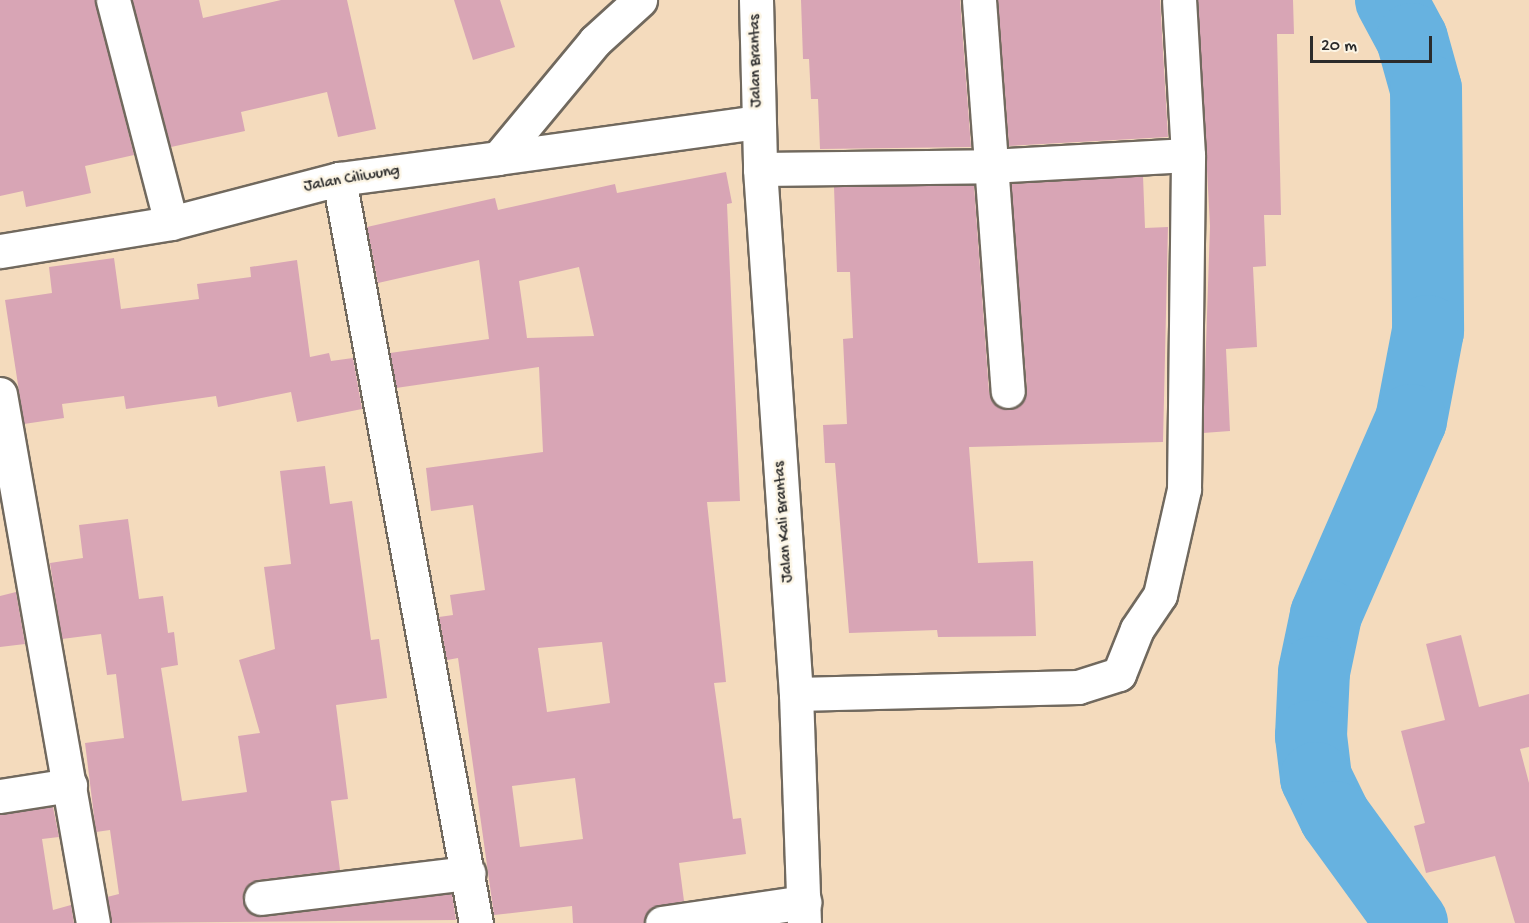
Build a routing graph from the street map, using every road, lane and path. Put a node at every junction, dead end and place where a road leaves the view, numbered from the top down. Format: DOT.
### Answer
graph roads {
  1 [pos="113,0"];
  2 [pos="640,0"];
  3 [pos="756,0"];
  4 [pos="979,0"];
  5 [pos="1179,0"];
  6 [pos="758,122"];
  7 [pos="1188,155"];
  8 [pos="498,158"];
  9 [pos="990,166"];
  10 [pos="760,169"];
  11 [pos="339,179"];
  12 [pos="171,223"];
  13 [pos="0,251"];
  14 [pos="1008,391"];
  15 [pos="0,394"];
  16 [pos="796,694"];
  17 [pos="70,786"];
  18 [pos="0,796"];
  19 [pos="468,873"];
  20 [pos="261,898"];
  21 [pos="804,913"];
  22 [pos="93,923"];
  23 [pos="476,923"];
  24 [pos="662,923"];
  1 -- 12 [label="street"];
  2 -- 8 [label="street"];
  3 -- 6 [label="street, Jalan Brantas"];
  4 -- 9 [label="street"];
  5 -- 7 [label="street"];
  6 -- 8 [label="street, Jalan Ciliwung"];
  6 -- 10 [label="street, Jalan Kali Brantas"];
  7 -- 9 [label="street"];
  7 -- 16 [label="street"];
  8 -- 11 [label="street, Jalan Ciliwung"];
  9 -- 10 [label="street"];
  9 -- 14 [label="street"];
  10 -- 16 [label="street, Jalan Kali Brantas"];
  11 -- 12 [label="street, Jalan Ciliwung"];
  11 -- 19 [label="street"];
  12 -- 13 [label="street, Jalan Ciliwung"];
  15 -- 17 [label="street"];
  16 -- 21 [label="street, Jalan Kali Brantas"];
  17 -- 18 [label="street"];
  17 -- 22 [label="street"];
  19 -- 20 [label="street"];
  19 -- 23 [label="street"];
  21 -- 24 [label="street"];
}
